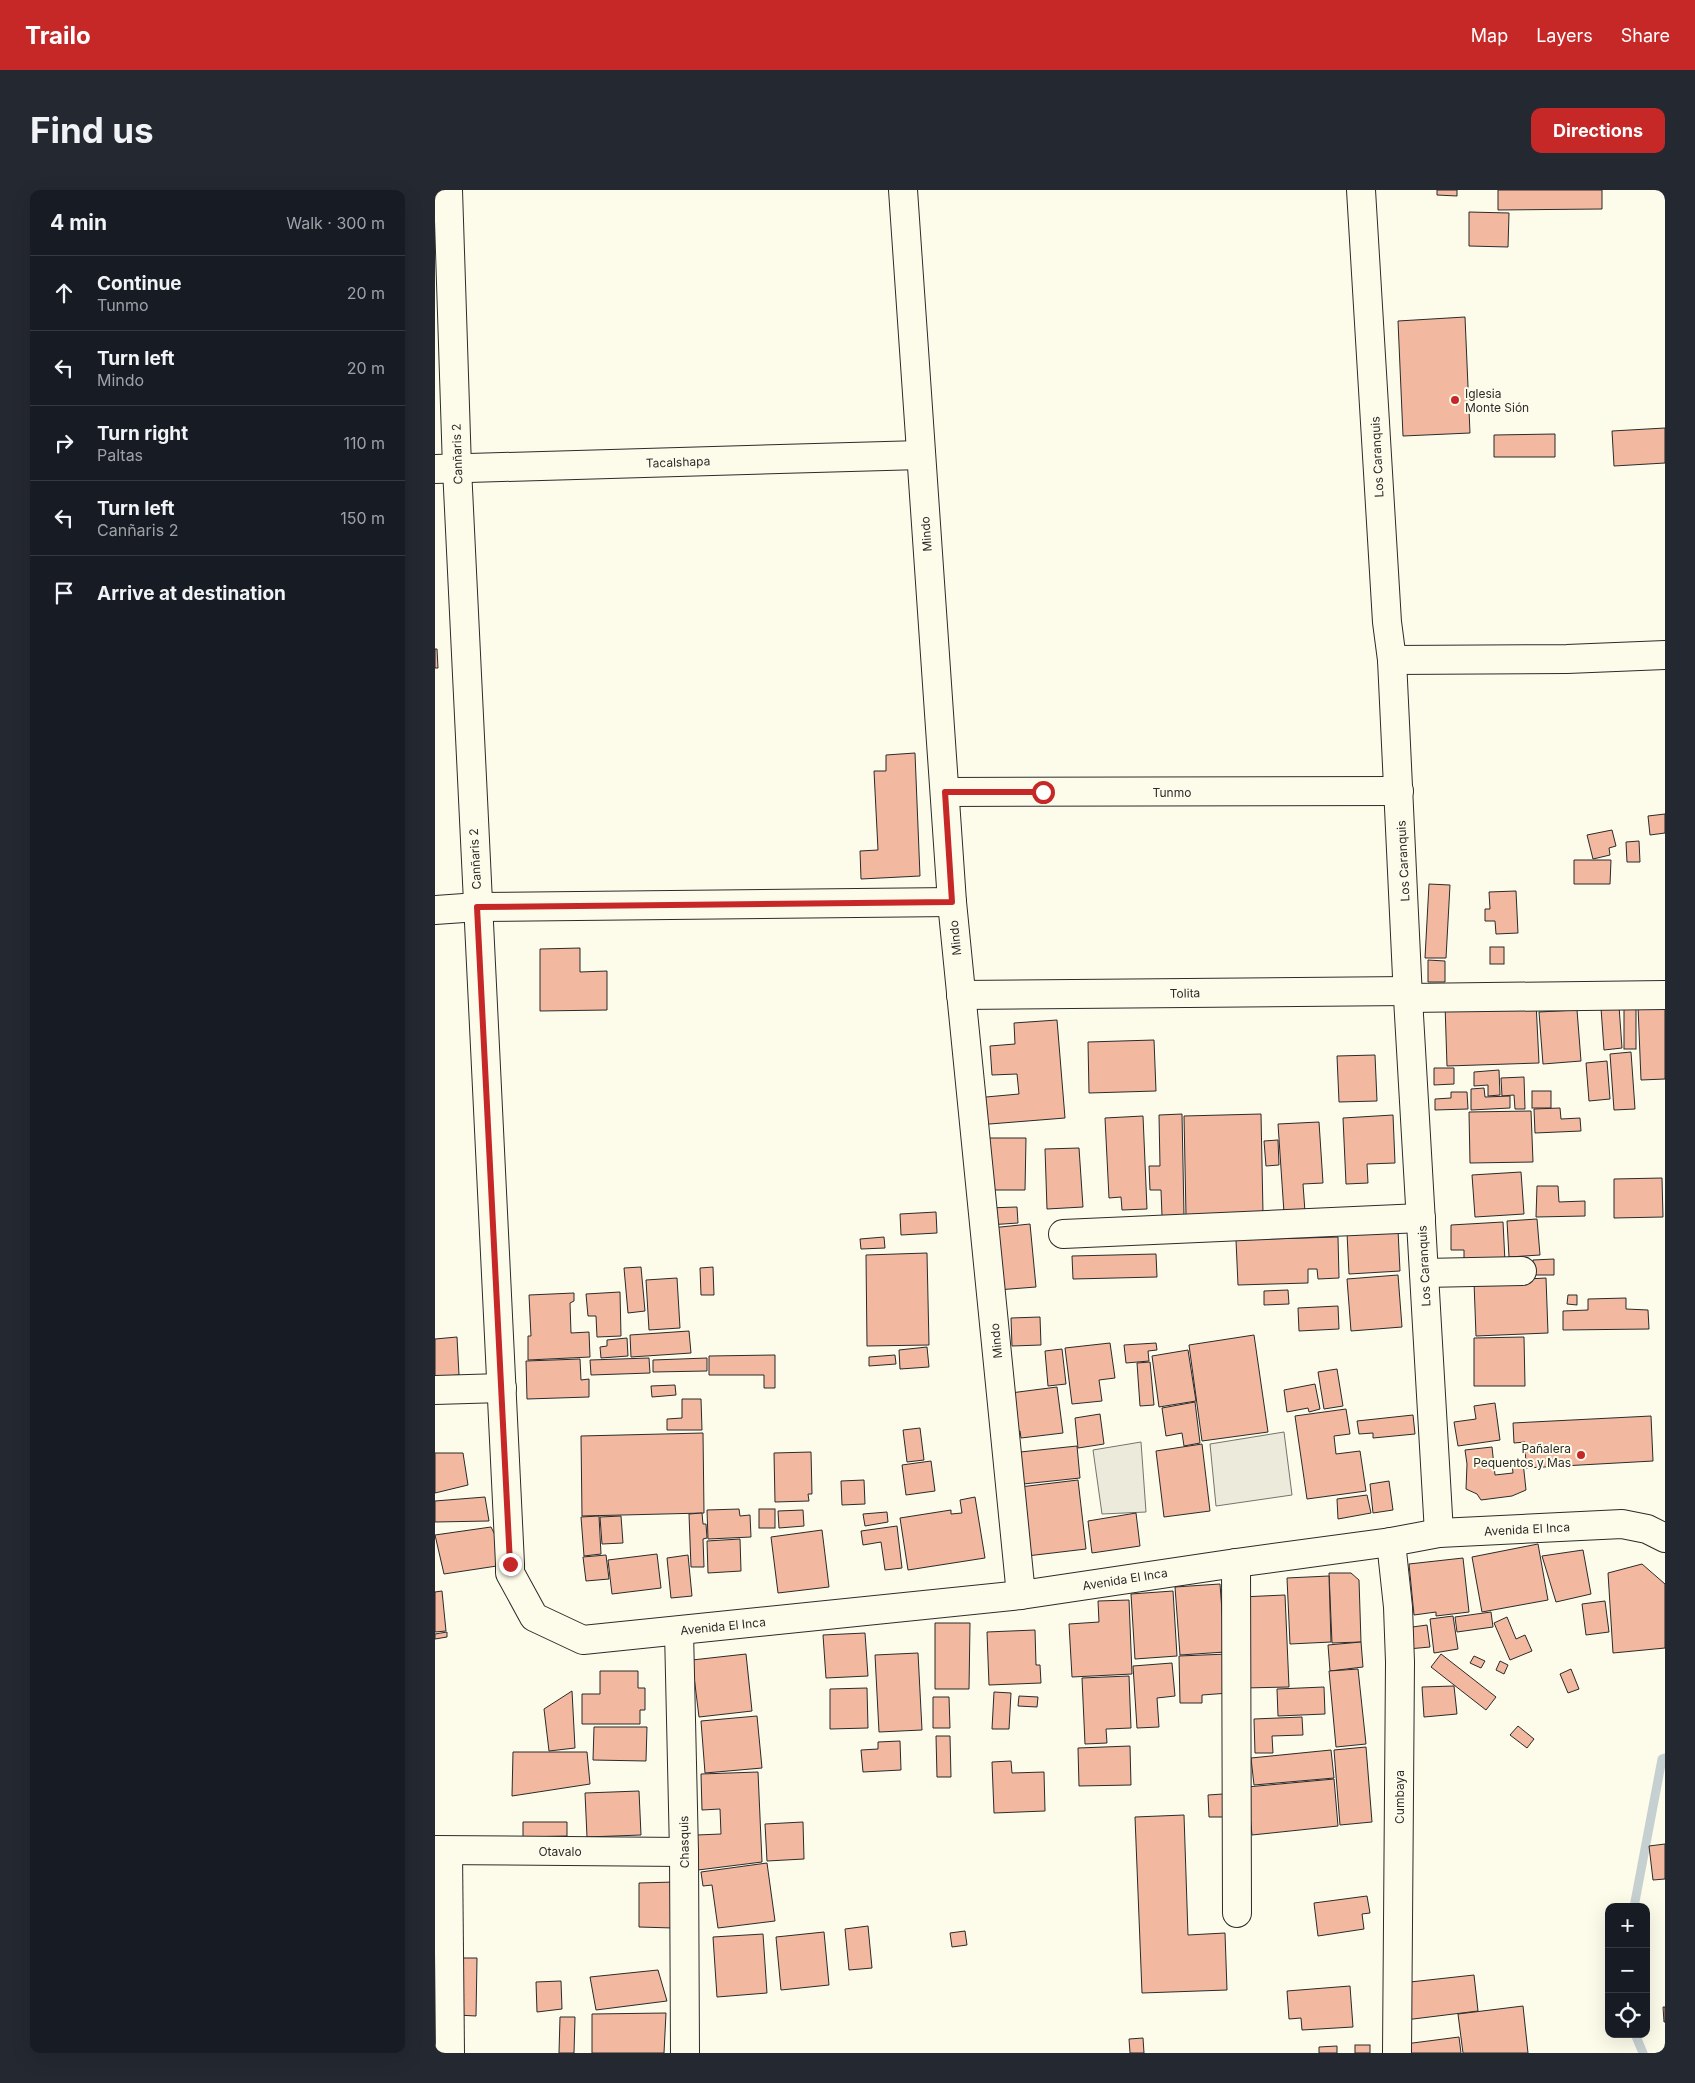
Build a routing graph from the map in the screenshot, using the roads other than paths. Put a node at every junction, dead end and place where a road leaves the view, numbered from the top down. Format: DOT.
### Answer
graph roads {
  1 [pos="447,190"];
  2 [pos="903,190"];
  3 [pos="1361,190"];
  4 [pos="921,455"];
  5 [pos="446,469"];
  6 [pos="1665,655"];
  7 [pos="1392,660"];
  8 [pos="1399,791"];
  9 [pos="945,792"];
  10 [pos="952,902"];
  11 [pos="477,907"];
  12 [pos="435,910"];
  13 [pos="1408,994"];
  14 [pos="961,995"];
  15 [pos="1665,995"];
  16 [pos="1421,1218"];
  17 [pos="1063,1234"];
  18 [pos="1522,1271"];
  19 [pos="1424,1273"];
  20 [pos="502,1388"];
  21 [pos="435,1390"];
  22 [pos="1439,1533"];
  23 [pos="1665,1538"];
  24 [pos="1391,1542"];
  25 [pos="1236,1563"];
  26 [pos="1021,1595"];
  27 [pos="679,1631"];
  28 [pos="583,1640"];
  29 [pos="441,1850"];
  30 [pos="684,1852"];
  31 [pos="1237,1913"];
  32 [pos="450,2053"];
  33 [pos="685,2053"];
  34 [pos="1397,2053"];
  1 -- 5 [label="street, Canñaris 2"];
  2 -- 4 [label="street, Mindo"];
  3 -- 7 [label="street, Los Caranquis"];
  4 -- 5 [label="street, Tacalshapa"];
  4 -- 9 [label="street, Mindo"];
  5 -- 11 [label="street, Canñaris 2"];
  6 -- 7 [label="street"];
  7 -- 8 [label="street, Los Caranquis"];
  8 -- 9 [label="street, Tunmo"];
  8 -- 13 [label="street, Los Caranquis"];
  9 -- 10 [label="street, Mindo"];
  10 -- 11 [label="street"];
  10 -- 14 [label="street, Mindo"];
  11 -- 12 [label="street"];
  11 -- 20 [label="street, Canñaris 2"];
  13 -- 14 [label="street, Tolita"];
  13 -- 15 [label="street, Tolita"];
  13 -- 16 [label="street, Los Caranquis"];
  14 -- 26 [label="street, Mindo"];
  16 -- 17 [label="street"];
  16 -- 19 [label="street, Los Caranquis"];
  18 -- 19 [label="street"];
  19 -- 22 [label="street, Los Caranquis"];
  20 -- 21 [label="street"];
  20 -- 28 [label="street, Canñaris 2"];
  22 -- 23 [label="street, Avenida El Inca"];
  22 -- 24 [label="street, Avenida El Inca"];
  24 -- 25 [label="street, Avenida El Inca"];
  24 -- 34 [label="street, Cumbaya"];
  25 -- 26 [label="street, Avenida El Inca"];
  25 -- 31 [label="street"];
  26 -- 27 [label="street, Avenida El Inca"];
  27 -- 28 [label="street, Avenida El Inca"];
  27 -- 30 [label="street, Chasquis"];
  29 -- 30 [label="street, Otavalo"];
  29 -- 32 [label="street"];
  30 -- 33 [label="street, Chasquis"];
}
